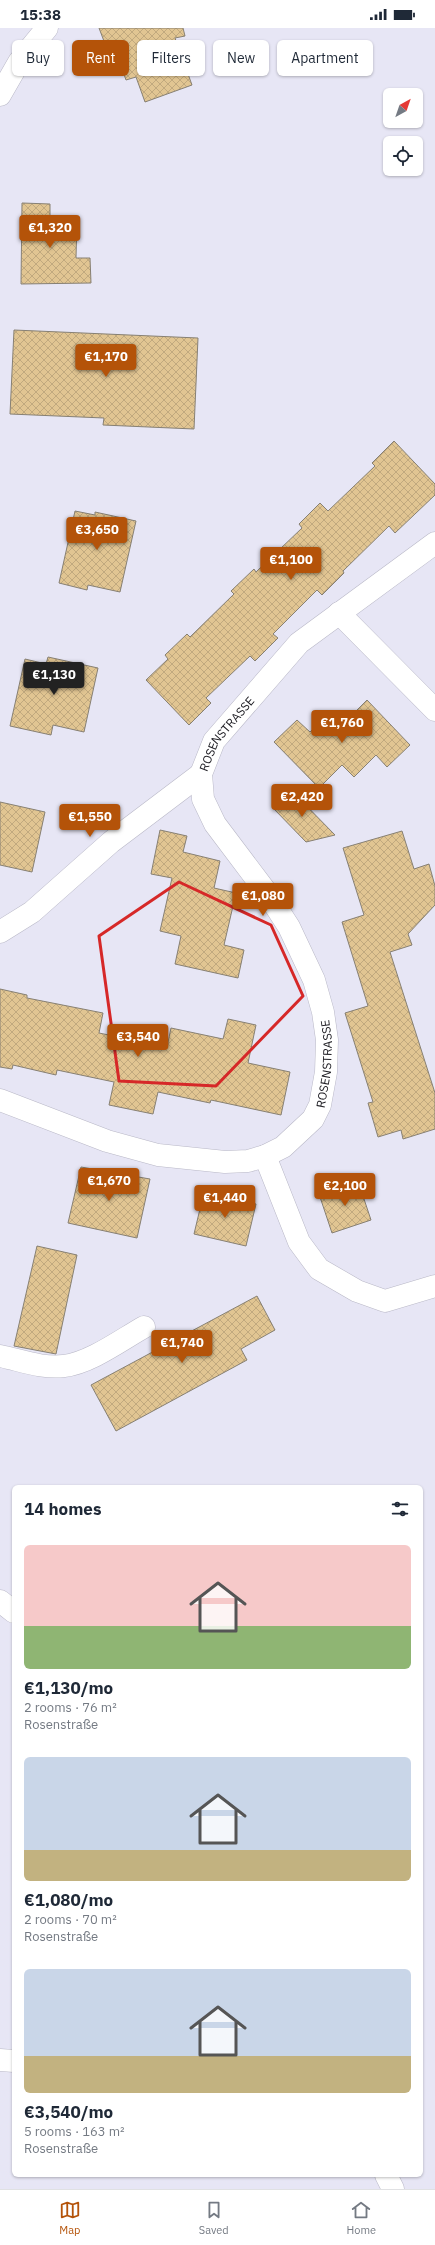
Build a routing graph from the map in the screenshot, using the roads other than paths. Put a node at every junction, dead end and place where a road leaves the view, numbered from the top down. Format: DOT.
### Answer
graph roads {
  1 [pos="47,28"];
  2 [pos="0,95"];
  3 [pos="435,543"];
  4 [pos="340,613"];
  5 [pos="435,710"];
  6 [pos="201,774"];
  7 [pos="0,932"];
  8 [pos="0,1100"];
  9 [pos="265,1156"];
  10 [pos="435,1286"];
  11 [pos="144,1327"];
  12 [pos="0,1356"];
  13 [pos="0,1601"];
  14 [pos="12,1610"];
  15 [pos="0,2060"];
  16 [pos="12,2060"];
  17 [pos="387,2177"];
  18 [pos="393,2189"];
  1 -- 2 [label="street"];
  3 -- 4 [label="street, ROSENSTRASSE"];
  4 -- 5 [label="street"];
  4 -- 6 [label="street, ROSENSTRASSE"];
  6 -- 7 [label="street"];
  6 -- 9 [label="street, ROSENSTRASSE"];
  8 -- 9 [label="street, ROSENSTRASSE"];
  9 -- 10 [label="street"];
  11 -- 12 [label="street"];
  13 -- 14 [label="street"];
  15 -- 16 [label="street"];
  17 -- 18 [label="street"];
}
